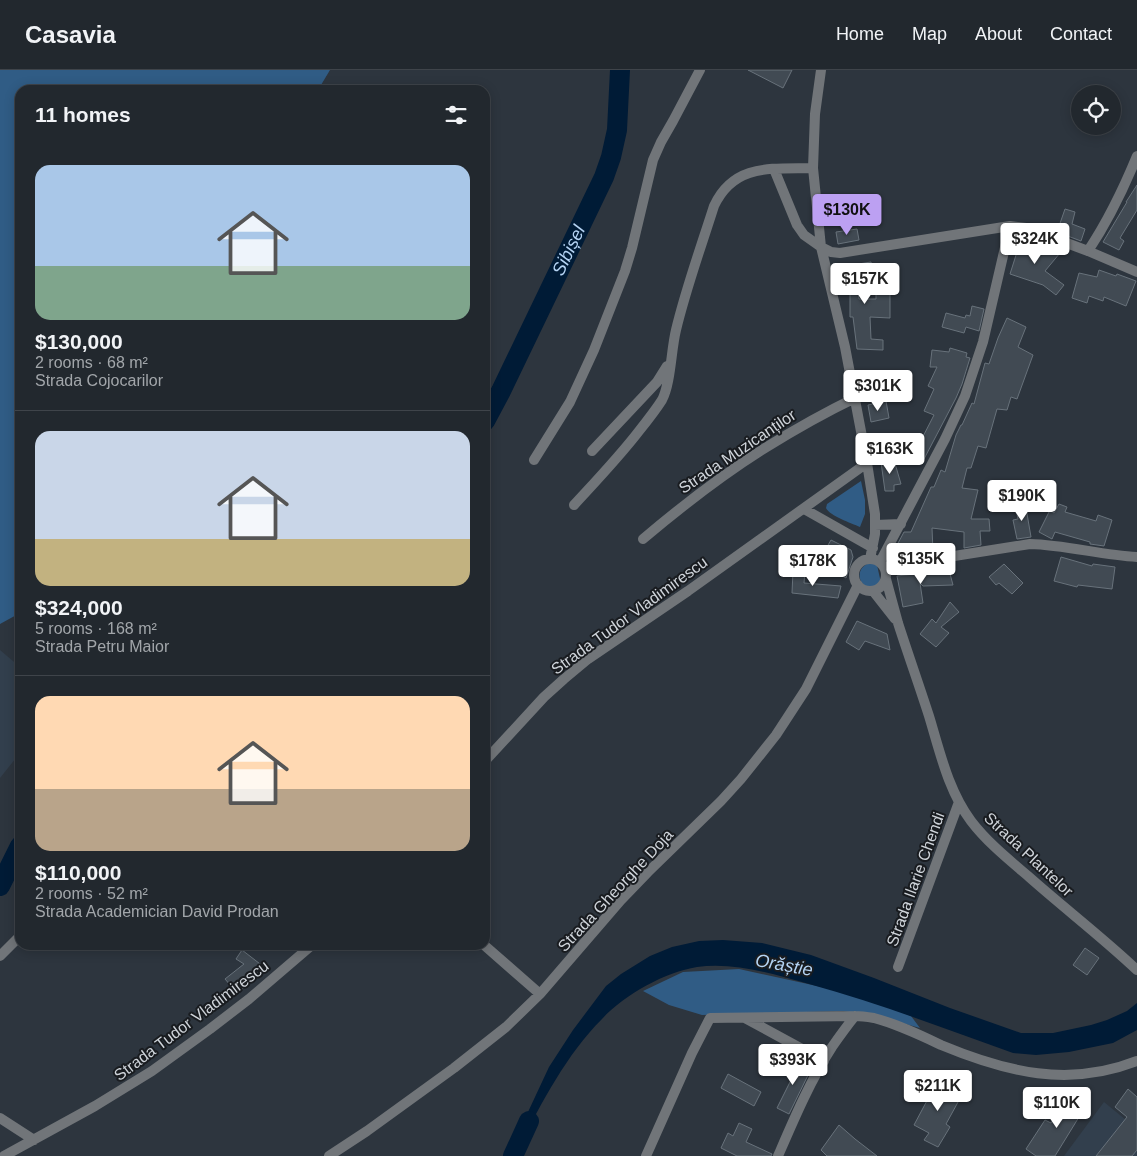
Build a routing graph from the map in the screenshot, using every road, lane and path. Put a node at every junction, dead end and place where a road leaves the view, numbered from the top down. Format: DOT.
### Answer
graph roads {
  1 [pos="700,70"];
  2 [pos="821,70"];
  3 [pos="1137,156"];
  4 [pos="813,168"];
  5 [pos="774,169"];
  6 [pos="1010,226"];
  7 [pos="821,247"];
  8 [pos="1088,251"];
  9 [pos="1137,272"];
  10 [pos="670,360"];
  11 [pos="855,398"];
  12 [pos="592,452"];
  13 [pos="534,460"];
  14 [pos="867,463"];
  15 [pos="574,505"];
  16 [pos="804,509"];
  17 [pos="901,524"];
  18 [pos="875,525"];
  19 [pos="642,539"];
  20 [pos="871,554"];
  21 [pos="1137,558"];
  22 [pos="882,565"];
  23 [pos="886,579"];
  24 [pos="858,586"];
  25 [pos="873,591"];
  26 [pos="898,622"];
  27 [pos="490,756"];
  28 [pos="959,802"];
  29 [pos="15,941"];
  30 [pos="305,950"];
  31 [pos="490,950"];
  32 [pos="0,956"];
  33 [pos="898,967"];
  34 [pos="1137,970"];
  35 [pos="540,994"];
  36 [pos="855,1016"];
  37 [pos="744,1017"];
  38 [pos="1137,1061"];
  39 [pos="824,1062"];
  40 [pos="0,1118"];
  41 [pos="34,1140"];
  42 [pos="4,1156"];
  43 [pos="329,1156"];
  44 [pos="646,1156"];
  45 [pos="778,1156"];
  1 -- 13 [label="street"];
  2 -- 4 [label="street"];
  3 -- 8 [label="street"];
  4 -- 5 [label="street"];
  4 -- 7 [label="street"];
  5 -- 7 [label="street"];
  5 -- 10 [label="street"];
  6 -- 7 [label="street"];
  6 -- 8 [label="street"];
  6 -- 17 [label="street"];
  7 -- 11 [label="street"];
  8 -- 9 [label="street"];
  10 -- 12 [label="street"];
  10 -- 15 [label="street"];
  11 -- 14 [label="street"];
  11 -- 19 [label="street, Strada Muzicanților"];
  14 -- 16 [label="street, Strada Tudor Vladimirescu"];
  14 -- 18 [label="street"];
  16 -- 20 [label="street"];
  16 -- 27 [label="street, Strada Tudor Vladimirescu"];
  17 -- 18 [label="street"];
  17 -- 22 [label="street"];
  18 -- 20 [label="street"];
  20 -- 22 [label="street"];
  20 -- 24 [label="street"];
  21 -- 22 [label="street"];
  22 -- 23 [label="street"];
  23 -- 25 [label="street"];
  23 -- 26 [label="street, Strada Plantelor"];
  24 -- 25 [label="street"];
  24 -- 35 [label="street, Strada Gheorghe Doja"];
  25 -- 26 [label="street, Strada Plantelor"];
  26 -- 28 [label="street, Strada Plantelor"];
  28 -- 33 [label="street, Strada Ilarie Chendi"];
  28 -- 34 [label="street, Strada Plantelor"];
  29 -- 32 [label="street"];
  30 -- 41 [label="street, Strada Tudor Vladimirescu"];
  31 -- 35 [label="street"];
  35 -- 43 [label="street, Strada Gheorghe Doja"];
  36 -- 37 [label="street"];
  36 -- 38 [label="street"];
  36 -- 39 [label="street"];
  37 -- 39 [label="street"];
  37 -- 44 [label="street"];
  39 -- 45 [label="street"];
  40 -- 41 [label="street"];
  41 -- 42 [label="street, Strada Tudor Vladimirescu"];
}
